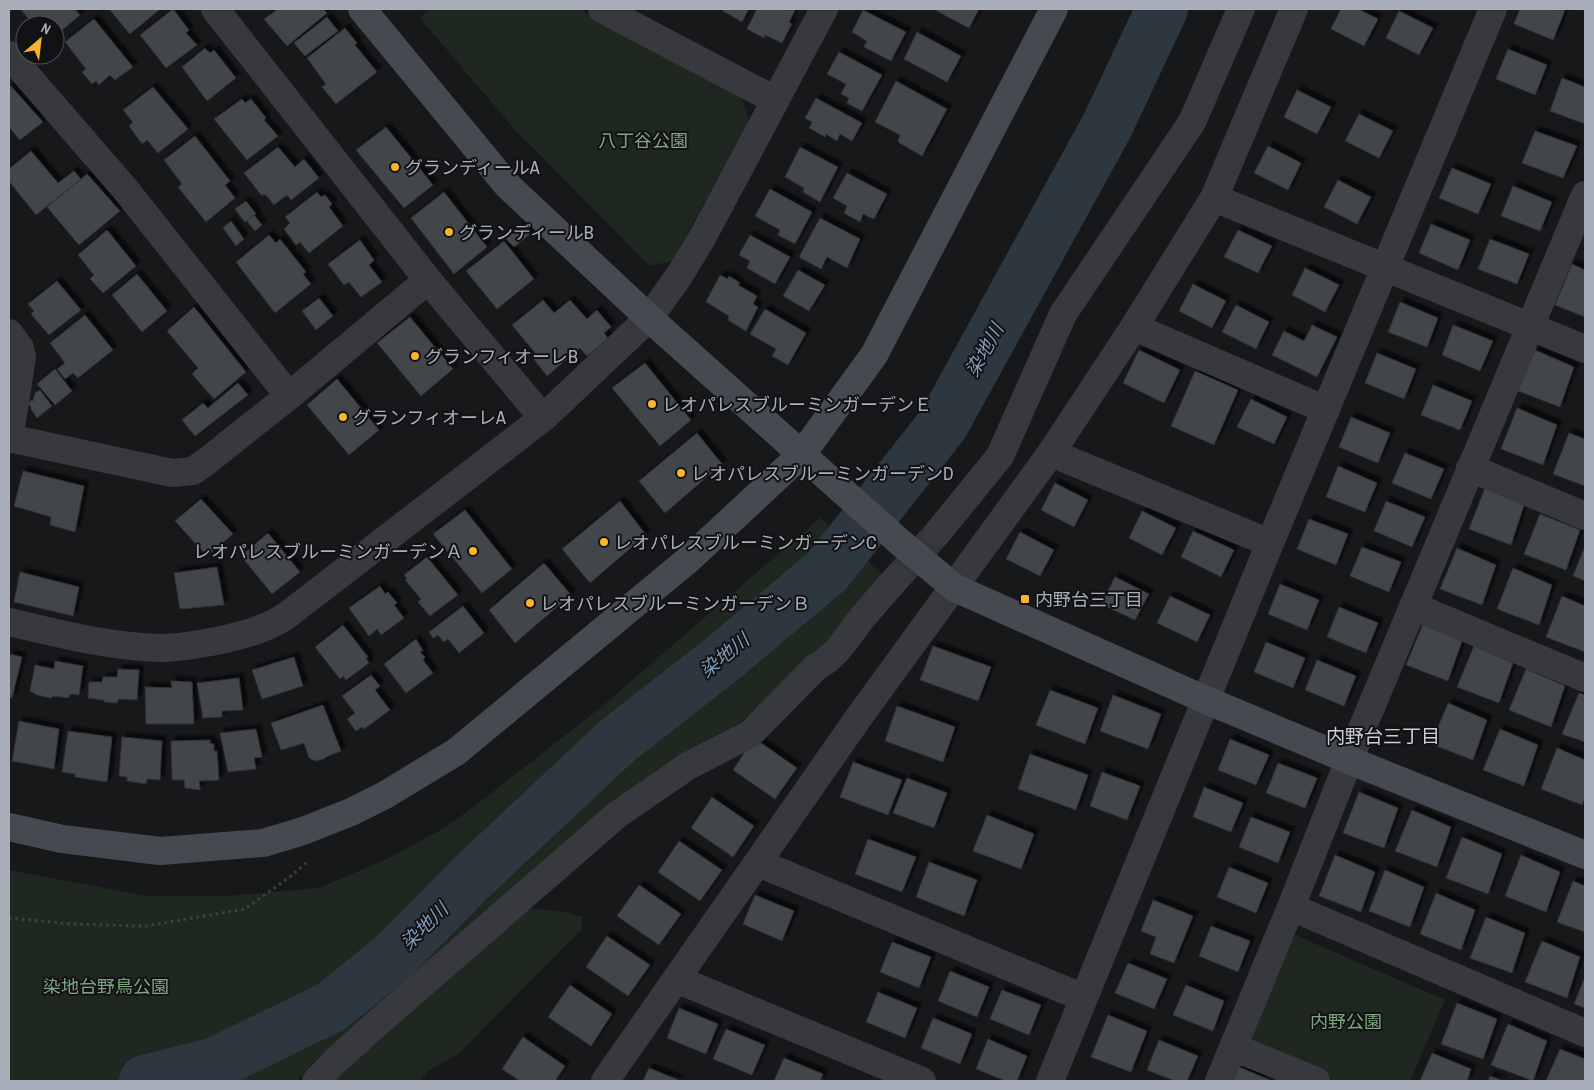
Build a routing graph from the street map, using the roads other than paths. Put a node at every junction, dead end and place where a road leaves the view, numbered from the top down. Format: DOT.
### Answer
graph roads {
  1 [pos="215,9"];
  2 [pos="362,9"];
  3 [pos="602,9"];
  4 [pos="824,9"];
  5 [pos="1054,9"];
  6 [pos="1241,9"];
  7 [pos="1294,9"];
  8 [pos="1493,9"];
  9 [pos="9,56"];
  10 [pos="775,100"];
  11 [pos="1585,195"];
  12 [pos="1214,198"];
  13 [pos="1386,267"];
  14 [pos="428,280"];
  15 [pos="649,318"];
  16 [pos="1531,326"];
  17 [pos="1134,327"];
  18 [pos="9,333"];
  19 [pos="1585,349"];
  20 [pos="290,396"];
  21 [pos="1326,410"];
  22 [pos="543,418"];
  23 [pos="9,439"];
  24 [pos="1051,453"];
  25 [pos="802,454"];
  26 [pos="1470,468"];
  27 [pos="1585,516"];
  28 [pos="939,531"];
  29 [pos="1270,543"];
  30 [pos="896,579"];
  31 [pos="955,588"];
  32 [pos="1413,606"];
  33 [pos="9,622"];
  34 [pos="1585,678"];
  35 [pos="1206,700"];
  36 [pos="1349,760"];
  37 [pos="9,827"];
  38 [pos="1585,855"];
  39 [pos="758,863"];
  40 [pos="1291,907"];
  41 [pos="676,979"];
  42 [pos="1084,998"];
  43 [pos="1585,1033"];
  44 [pos="1233,1047"];
  45 [pos="316,1081"];
  46 [pos="605,1081"];
  47 [pos="922,1081"];
  48 [pos="1050,1081"];
  49 [pos="1219,1081"];
  50 [pos="1316,1081"];
  1 -- 14 [label="street"];
  2 -- 15 [label="street"];
  3 -- 10 [label="street"];
  4 -- 10 [label="street"];
  5 -- 25 [label="street"];
  6 -- 28 [label="street"];
  7 -- 12 [label="street"];
  8 -- 13 [label="street"];
  9 -- 20 [label="street"];
  10 -- 15 [label="street"];
  11 -- 16 [label="street"];
  12 -- 13 [label="street"];
  12 -- 17 [label="street"];
  13 -- 16 [label="street"];
  13 -- 21 [label="street"];
  14 -- 20 [label="street"];
  14 -- 22 [label="street"];
  15 -- 22 [label="street"];
  15 -- 25 [label="street"];
  16 -- 19 [label="street"];
  16 -- 26 [label="street"];
  17 -- 21 [label="street"];
  17 -- 24 [label="street"];
  18 -- 23 [label="street"];
  20 -- 23 [label="street"];
  21 -- 29 [label="street"];
  22 -- 33 [label="street"];
  24 -- 29 [label="street"];
  24 -- 31 [label="street"];
  25 -- 31 [label="street"];
  25 -- 37 [label="street"];
  26 -- 27 [label="street"];
  26 -- 32 [label="street"];
  29 -- 35 [label="street"];
  30 -- 45 [label="street"];
  31 -- 35 [label="street"];
  31 -- 39 [label="street"];
  32 -- 34 [label="street"];
  32 -- 36 [label="street"];
  35 -- 36 [label="street"];
  35 -- 42 [label="street"];
  36 -- 38 [label="street"];
  36 -- 40 [label="street"];
  39 -- 41 [label="street"];
  39 -- 42 [label="street"];
  40 -- 43 [label="street"];
  40 -- 44 [label="street"];
  41 -- 46 [label="street"];
  41 -- 47 [label="street"];
  42 -- 48 [label="street"];
  44 -- 49 [label="street"];
  44 -- 50 [label="street"];
}
